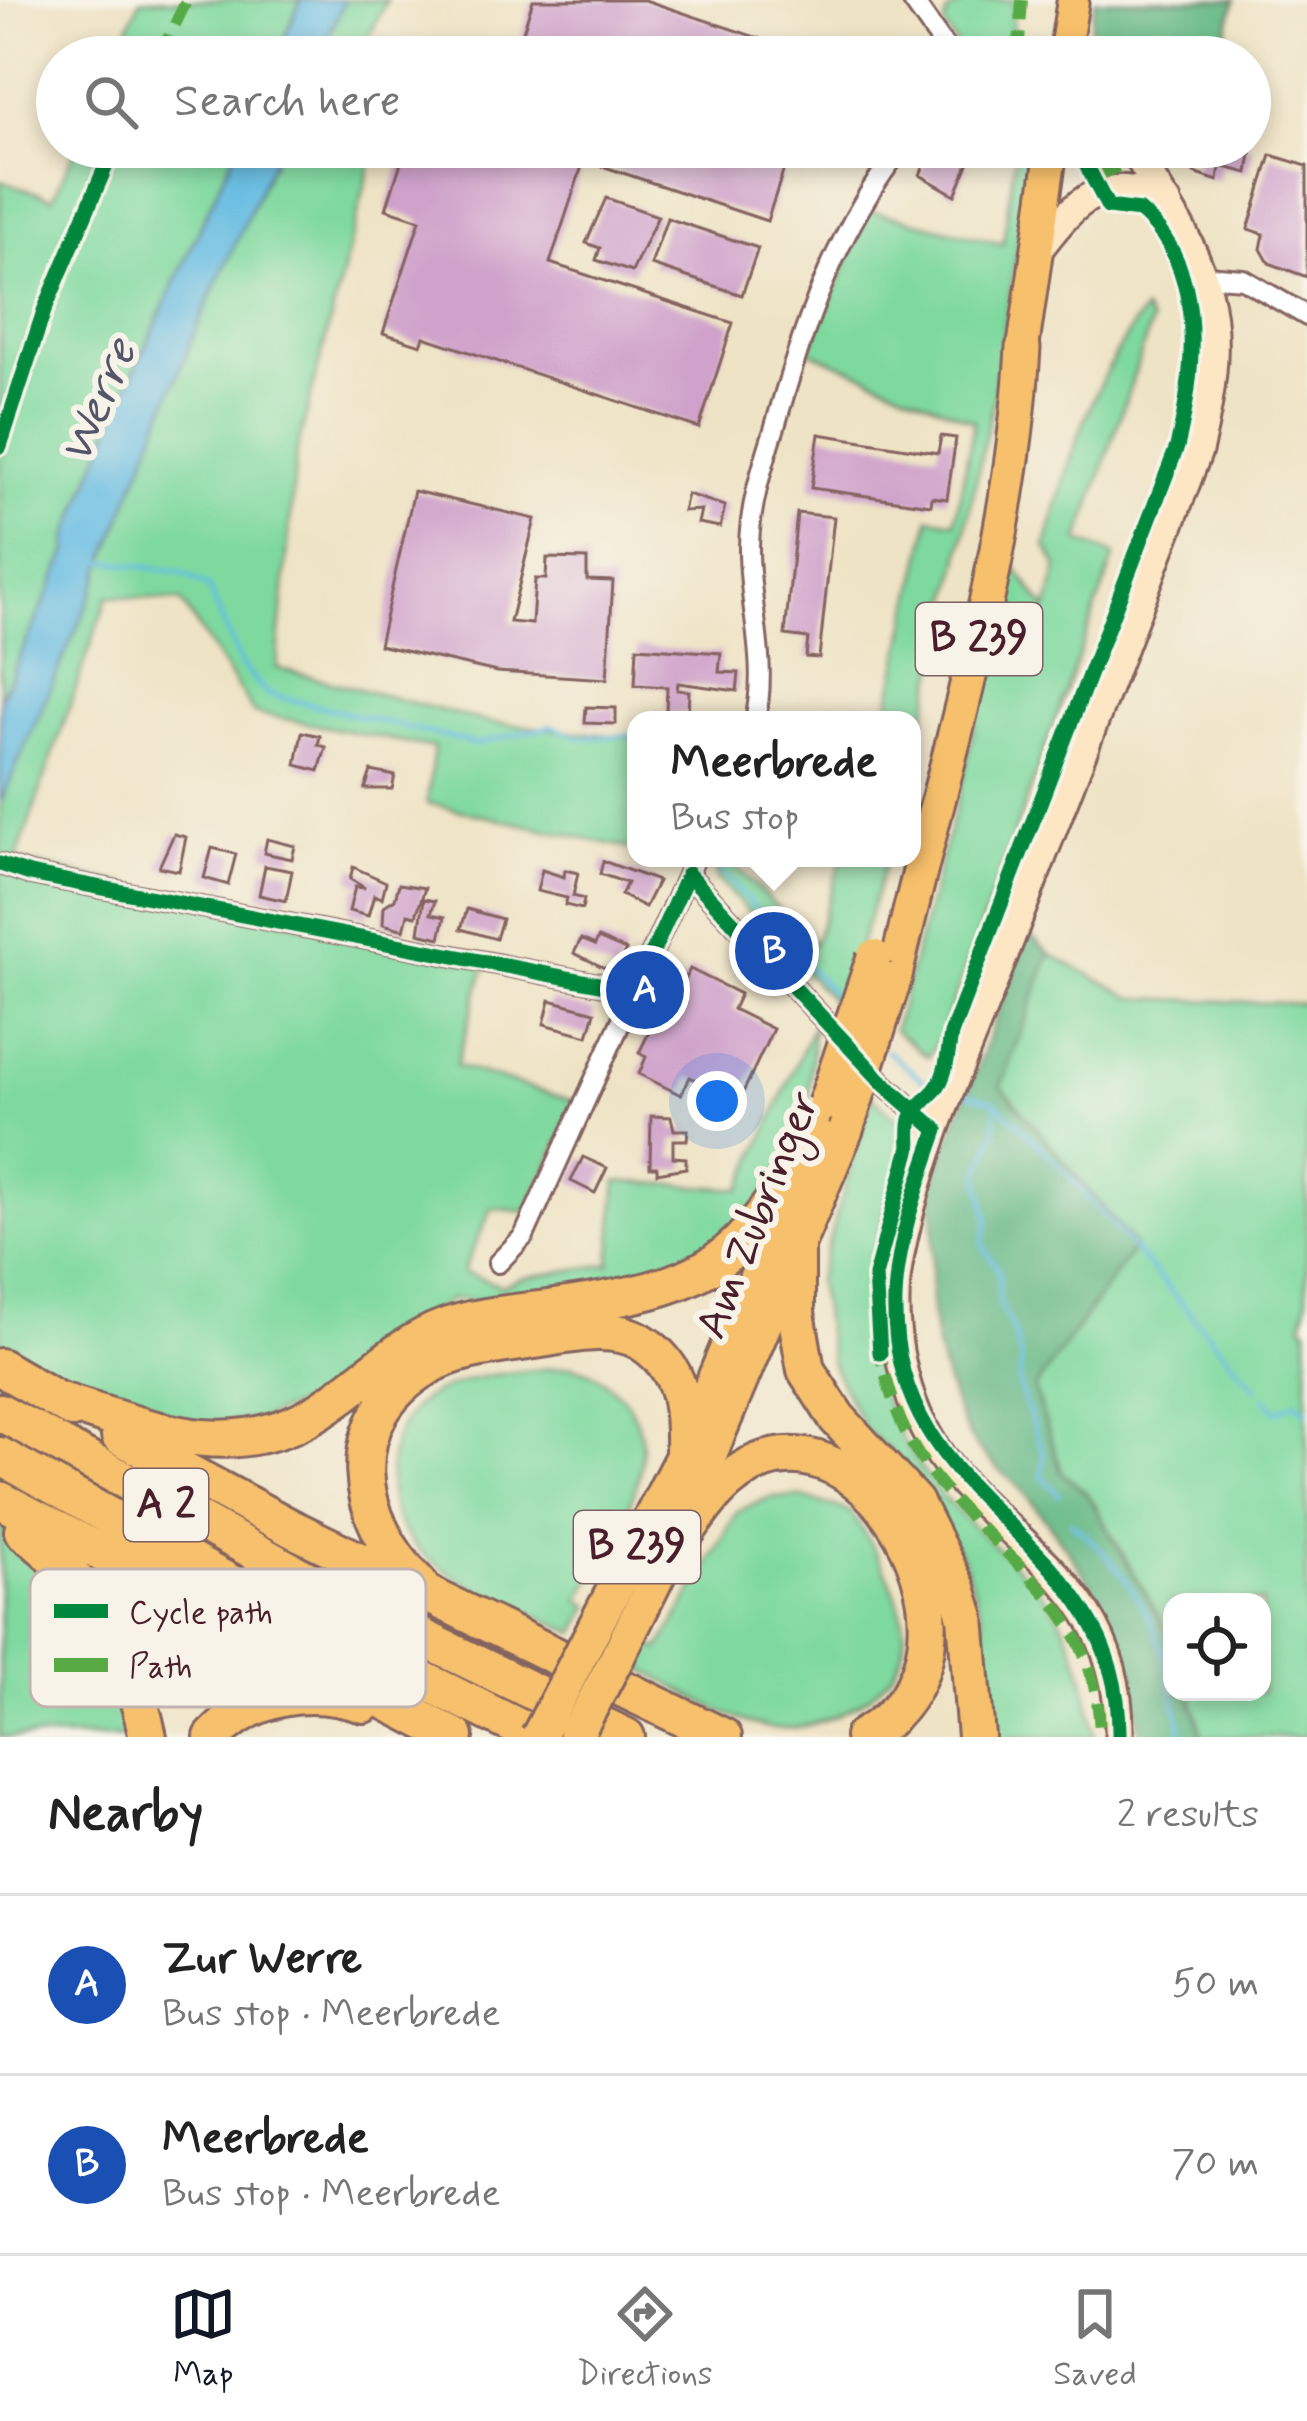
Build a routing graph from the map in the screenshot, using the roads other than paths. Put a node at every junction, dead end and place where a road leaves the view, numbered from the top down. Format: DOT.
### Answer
graph roads {
  1 [pos="939,0"];
  2 [pos="1073,0"];
  3 [pos="916,7"];
  4 [pos="937,36"];
  5 [pos="1067,36"];
  6 [pos="885,168"];
  7 [pos="1049,168"];
  8 [pos="1144,168"];
  9 [pos="1169,203"];
  10 [pos="1037,250"];
  11 [pos="1206,276"];
  12 [pos="1307,316"];
  13 [pos="1023,348"];
  14 [pos="756,711"];
  15 [pos="921,785"];
  16 [pos="921,849"];
  17 [pos="2,864"];
  18 [pos="692,867"];
  19 [pos="693,867"];
  20 [pos="901,867"];
  21 [pos="916,867"];
  22 [pos="884,968"];
  23 [pos="634,991"];
  24 [pos="829,1122"];
  25 [pos="937,1130"];
  26 [pos="796,1250"];
  27 [pos="498,1263"];
  28 [pos="0,1367"];
  29 [pos="54,1399"];
  30 [pos="0,1412"];
  31 [pos="684,1453"];
  32 [pos="0,1456"];
  33 [pos="0,1500"];
  34 [pos="0,1516"];
  35 [pos="664,1563"];
  36 [pos="67,1569"];
  37 [pos="132,1569"];
  38 [pos="205,1569"];
  39 [pos="287,1569"];
  40 [pos="377,1569"];
  41 [pos="407,1569"];
  42 [pos="426,1590"];
  43 [pos="426,1595"];
  44 [pos="434,1599"];
  45 [pos="426,1639"];
  46 [pos="603,1648"];
  47 [pos="426,1681"];
  48 [pos="141,1707"];
  49 [pos="252,1707"];
  50 [pos="373,1707"];
  51 [pos="397,1707"];
  52 [pos="441,1730"];
  53 [pos="722,1736"];
  54 [pos="148,1737"];
  55 [pos="214,1737"];
  56 [pos="538,1737"];
  57 [pos="575,1737"];
  58 [pos="626,1737"];
  59 [pos="863,1737"];
  60 [pos="976,1737"];
  61 [pos="1119,1737"];
  1 -- 3 [label="street"];
  2 -- 5 [label="main road"];
  3 -- 4 [label="street"];
  6 -- 14 [label="street"];
  7 -- 10 [label="main road, Am Zubringer / B 239"];
  8 -- 9 [label="main road"];
  9 -- 10 [label="main road"];
  9 -- 11 [label="main road"];
  10 -- 13 [label="main road, Am Zubringer / B 239"];
  11 -- 12 [label="street"];
  11 -- 25 [label="main road"];
  13 -- 15 [label="highway, Am Zubringer / B 239"];
  13 -- 16 [label="highway, Am Zubringer / B 239"];
  17 -- 23 [label="street"];
  18 -- 23 [label="street"];
  19 -- 25 [label="street"];
  20 -- 22 [label="highway, Am Zubringer / B 239"];
  21 -- 22 [label="highway, Am Zubringer / B 239"];
  22 -- 24 [label="highway, Am Zubringer / B 239, bridge"];
  23 -- 27 [label="street"];
  24 -- 26 [label="highway, Am Zubringer / B 239"];
  24 -- 29 [label="highway"];
  24 -- 31 [label="highway, Am Zubringer / B 239"];
  25 -- 61 [label="main road"];
  26 -- 35 [label="highway, Am Zubringer / B 239"];
  26 -- 60 [label="highway"];
  28 -- 29 [label="highway"];
  29 -- 40 [label="highway"];
  30 -- 39 [label="highway, A 2"];
  31 -- 41 [label="highway"];
  31 -- 46 [label="highway, Am Zubringer / B 239"];
  32 -- 38 [label="highway, A 2"];
  33 -- 37 [label="highway"];
  34 -- 36 [label="highway"];
  35 -- 46 [label="highway, Am Zubringer / B 239"];
  35 -- 59 [label="highway"];
  42 -- 44 [label="highway"];
  43 -- 44 [label="highway"];
  44 -- 53 [label="highway"];
  45 -- 58 [label="highway, A 2"];
  46 -- 56 [label="highway, Am Zubringer / B 239, bridge"];
  46 -- 57 [label="highway, Am Zubringer / B 239, bridge"];
  47 -- 56 [label="highway, A 2"];
  48 -- 54 [label="highway"];
  49 -- 55 [label="highway"];
  50 -- 52 [label="highway"];
  51 -- 52 [label="highway"];
}
